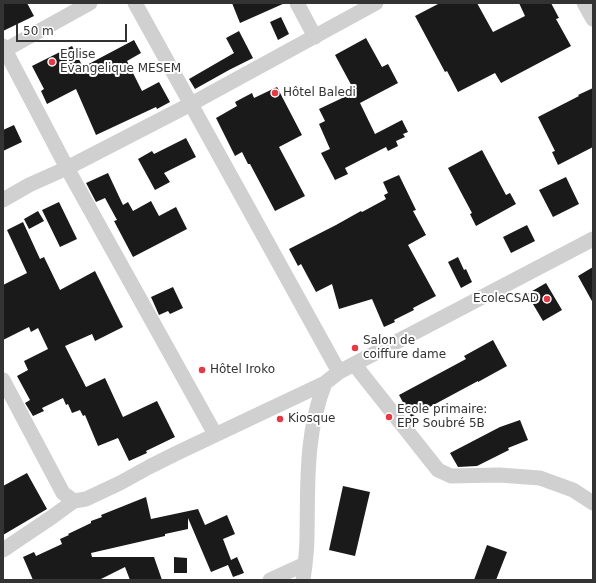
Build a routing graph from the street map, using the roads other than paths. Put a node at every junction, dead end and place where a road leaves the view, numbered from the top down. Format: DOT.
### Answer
graph roads {
  1 [pos="90,3"];
  2 [pos="135,3"];
  3 [pos="297,3"];
  4 [pos="376,3"];
  5 [pos="584,3"];
  6 [pos="593,19"];
  7 [pos="315,37"];
  8 [pos="4,48"];
  9 [pos="190,104"];
  10 [pos="67,168"];
  11 [pos="3,200"];
  12 [pos="593,238"];
  13 [pos="354,364"];
  14 [pos="339,372"];
  15 [pos="3,380"];
  16 [pos="325,383"];
  17 [pos="215,434"];
  18 [pos="74,501"];
  19 [pos="593,503"];
  20 [pos="3,550"];
  21 [pos="305,564"];
  22 [pos="270,580"];
  23 [pos="303,580"];
  1 -- 8 [label="street"];
  2 -- 9 [label="street"];
  3 -- 7 [label="street"];
  4 -- 7 [label="street"];
  5 -- 6 [label="street"];
  7 -- 9 [label="street"];
  8 -- 10 [label="street"];
  9 -- 10 [label="street"];
  9 -- 14 [label="street"];
  10 -- 11 [label="street"];
  10 -- 17 [label="street"];
  12 -- 13 [label="street"];
  13 -- 14 [label="street"];
  13 -- 19 [label="street"];
  14 -- 16 [label="street"];
  15 -- 18 [label="street"];
  16 -- 17 [label="street"];
  16 -- 21 [label="street"];
  17 -- 18 [label="street"];
  18 -- 20 [label="street"];
  21 -- 22 [label="street"];
  21 -- 23 [label="street"];
}
